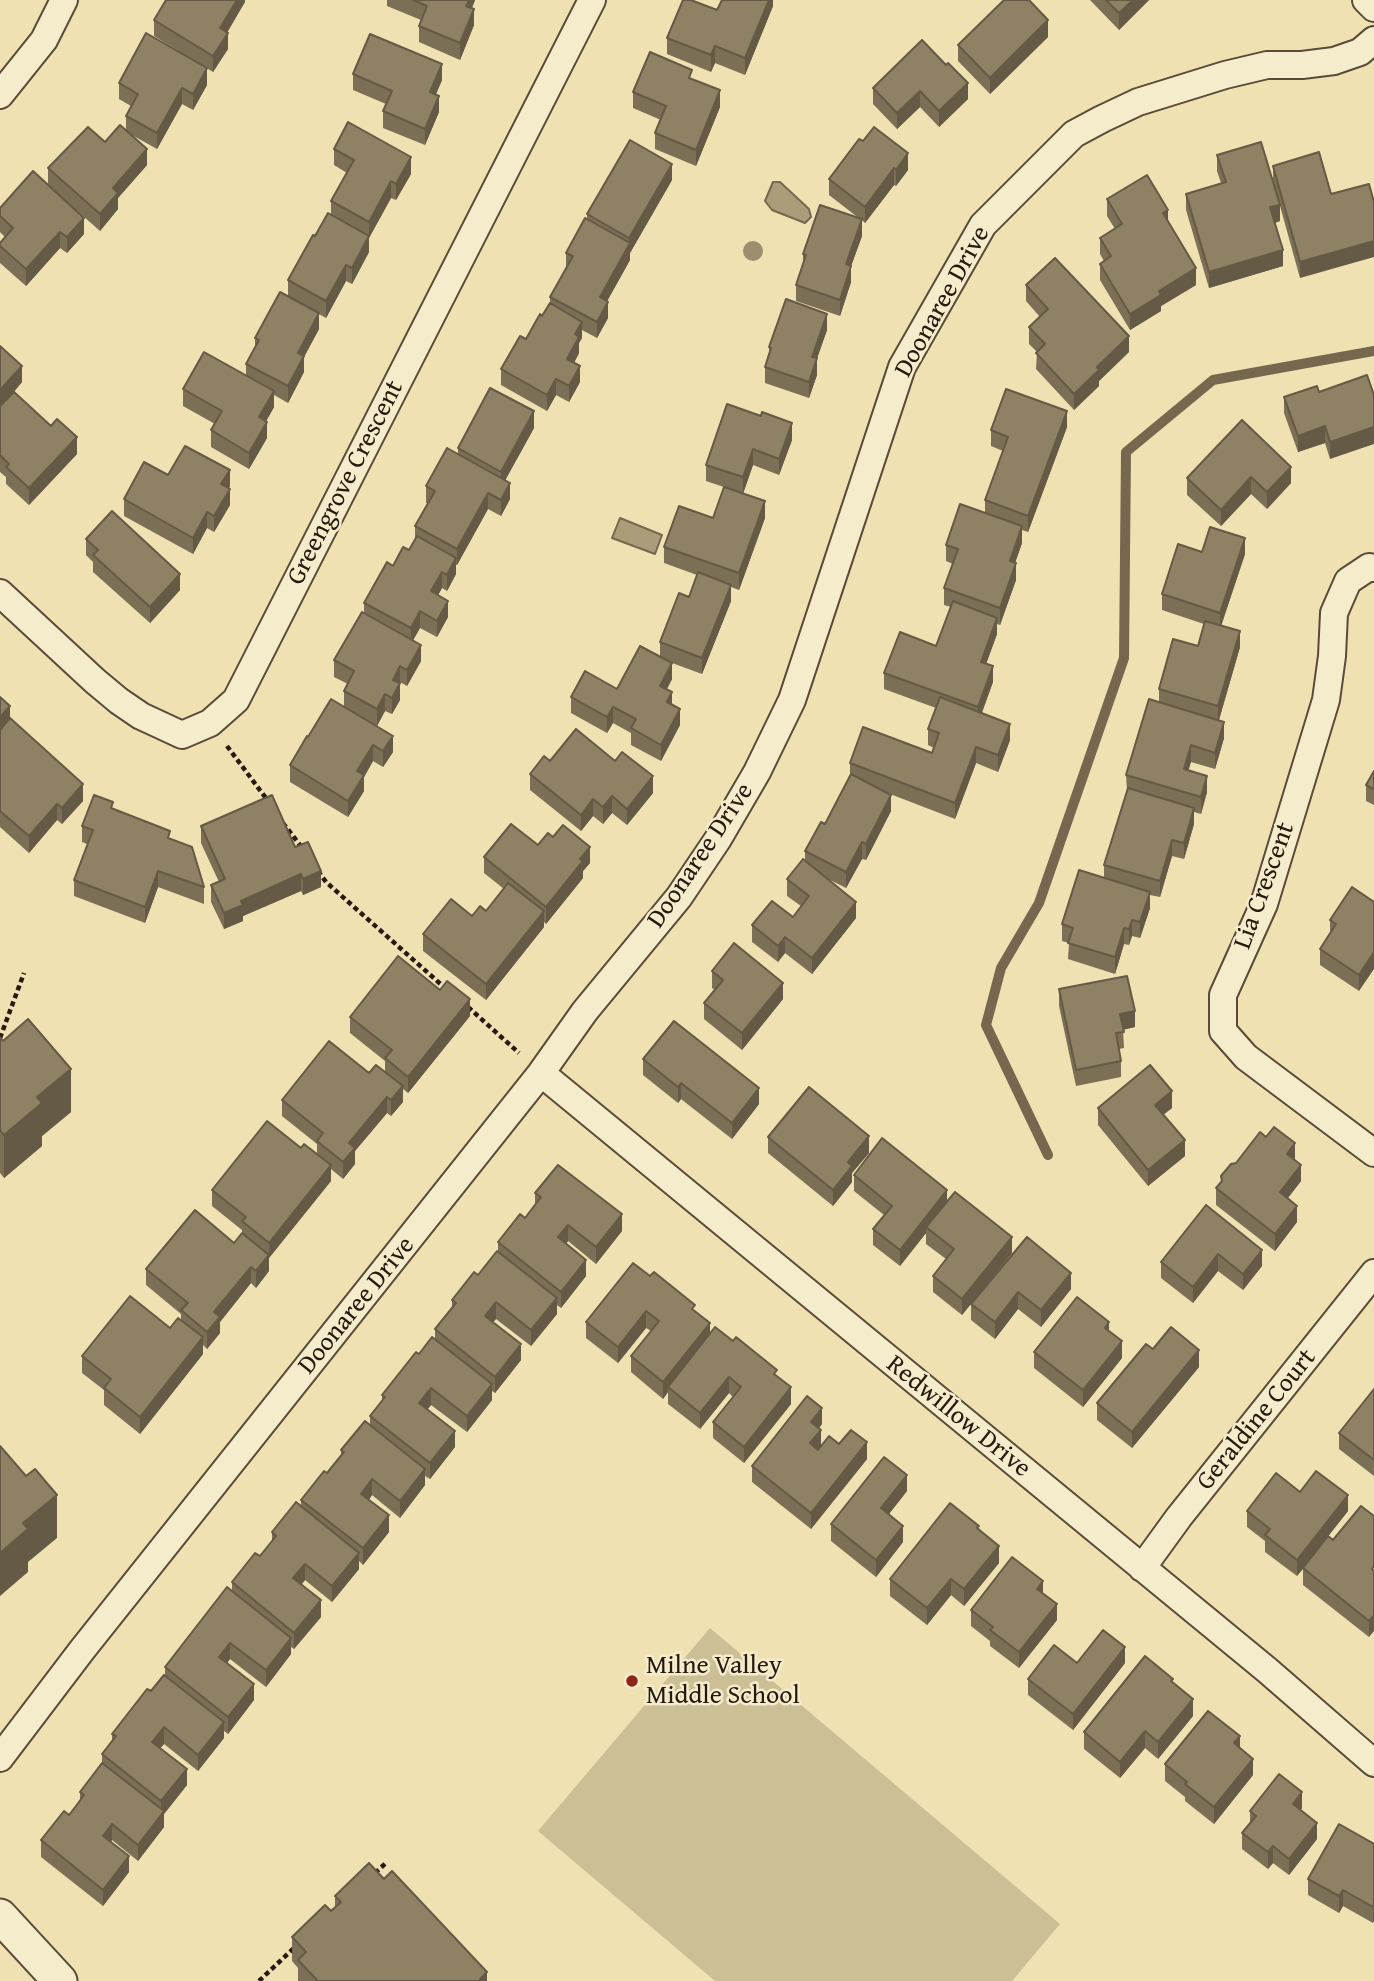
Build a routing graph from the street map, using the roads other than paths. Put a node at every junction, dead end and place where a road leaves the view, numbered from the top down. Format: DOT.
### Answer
graph roads {
  1 [pos="64,0"];
  2 [pos="592,0"];
  3 [pos="1366,0"];
  4 [pos="1374,8"];
  5 [pos="1374,40"];
  6 [pos="0,95"];
  7 [pos="1374,568"];
  8 [pos="0,593"];
  9 [pos="541,1073"];
  10 [pos="1374,1153"];
  11 [pos="1374,1273"];
  12 [pos="1142,1568"];
  13 [pos="0,1758"];
  14 [pos="1374,1763"];
  15 [pos="0,1916"];
  16 [pos="60,1981"];
  1 -- 6 [label="street"];
  2 -- 8 [label="street, Greengrove Crescent"];
  3 -- 4 [label="street"];
  5 -- 9 [label="street, Doonaree Drive"];
  7 -- 10 [label="street, Lia Crescent"];
  9 -- 12 [label="street, Redwillow Drive"];
  9 -- 13 [label="street, Doonaree Drive"];
  11 -- 12 [label="street, Geraldine Court"];
  12 -- 14 [label="street, Redwillow Drive"];
  15 -- 16 [label="street"];
}
